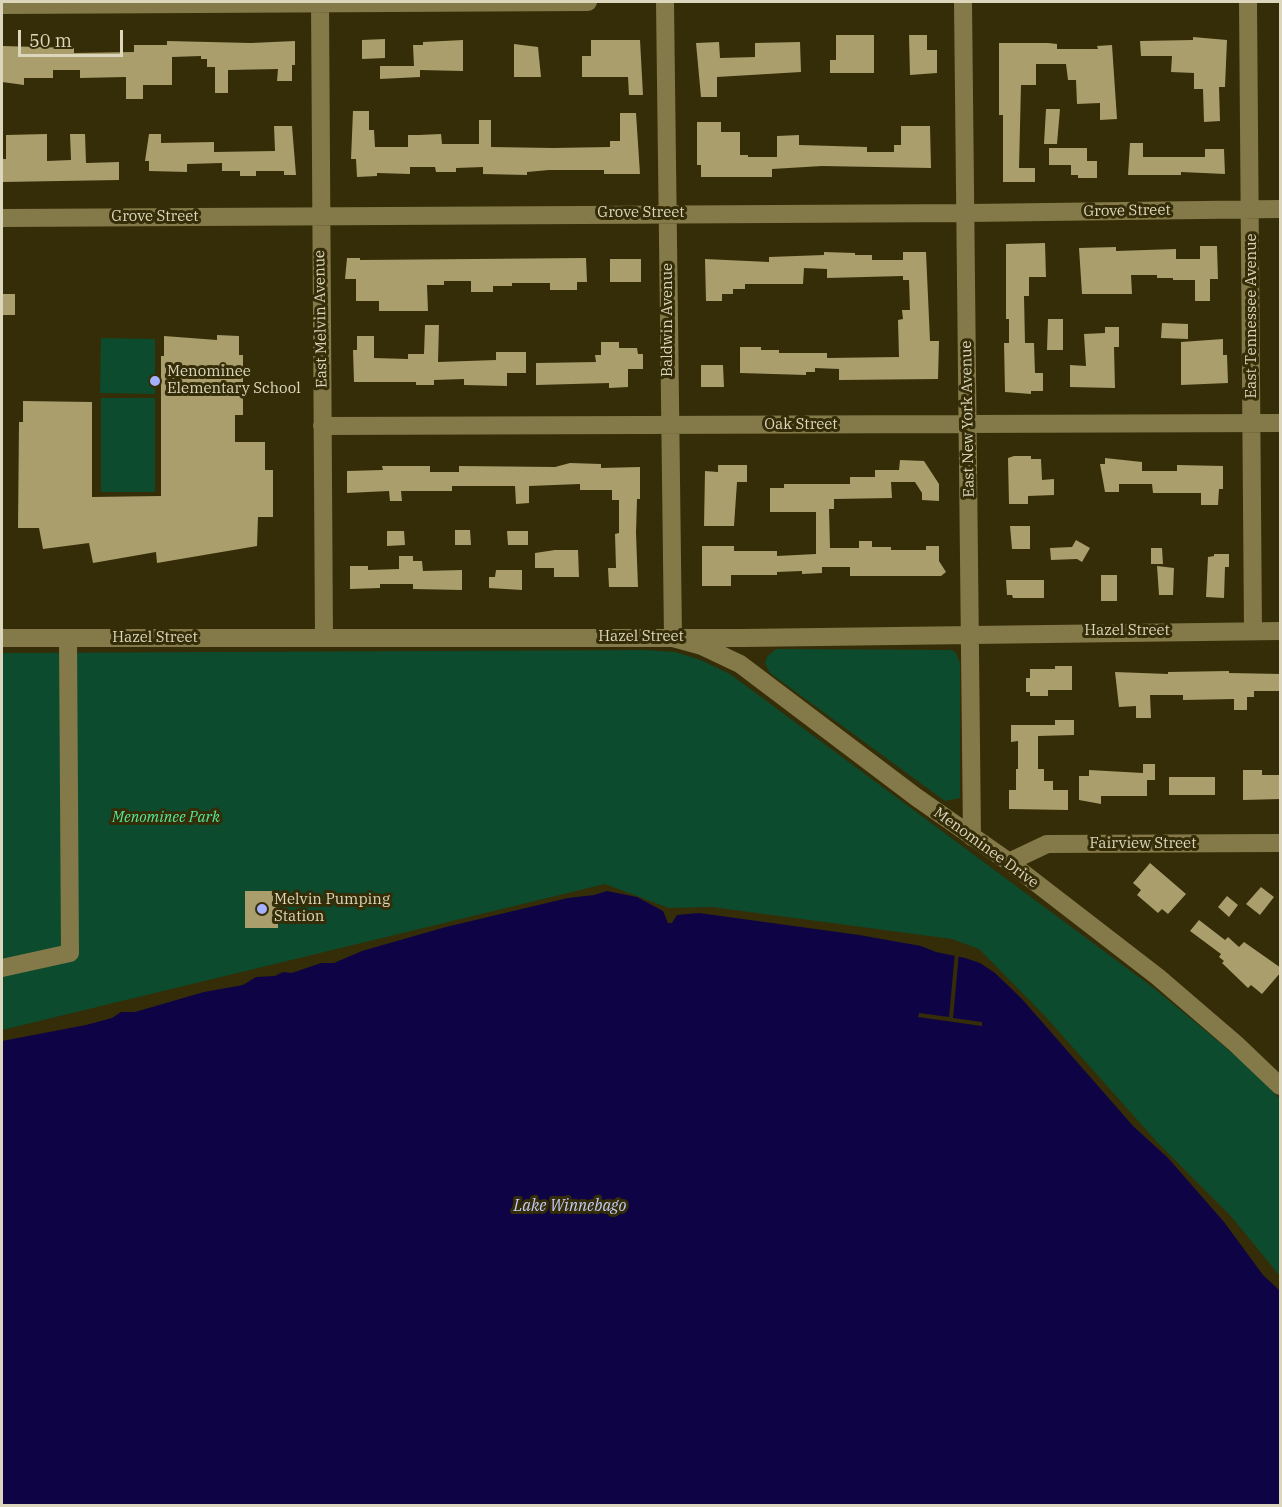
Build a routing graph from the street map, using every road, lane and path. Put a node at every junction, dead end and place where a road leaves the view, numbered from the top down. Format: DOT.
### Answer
graph roads {
  1 [pos="588,2"];
  2 [pos="665,2"];
  3 [pos="963,2"];
  4 [pos="1248,2"];
  5 [pos="320,3"];
  6 [pos="2,5"];
  7 [pos="1251,209"];
  8 [pos="1281,209"];
  9 [pos="667,213"];
  10 [pos="968,213"];
  11 [pos="320,216"];
  12 [pos="2,218"];
  13 [pos="1281,423"];
  14 [pos="1252,424"];
  15 [pos="322,426"];
  16 [pos="668,426"];
  17 [pos="967,426"];
  18 [pos="1253,630"];
  19 [pos="1281,631"];
  20 [pos="971,635"];
  21 [pos="324,637"];
  22 [pos="2,638"];
  23 [pos="68,638"];
  24 [pos="673,638"];
  25 [pos="972,837"];
  26 [pos="1281,843"];
  27 [pos="1009,862"];
  28 [pos="2,968"];
  29 [pos="1281,1086"];
  1 -- 5 [label="street"];
  2 -- 9 [label="street, Baldwin Avenue"];
  3 -- 10 [label="street, East New York Avenue"];
  4 -- 7 [label="street, East Tennessee Avenue"];
  5 -- 6 [label="street"];
  5 -- 11 [label="street, East Melvin Avenue"];
  7 -- 8 [label="street, Grove Street"];
  7 -- 10 [label="street, Grove Street"];
  7 -- 14 [label="street, East Tennessee Avenue"];
  9 -- 10 [label="street, Grove Street"];
  9 -- 11 [label="street, Grove Street"];
  9 -- 16 [label="street, Baldwin Avenue"];
  10 -- 17 [label="street, East New York Avenue"];
  11 -- 12 [label="street, Grove Street"];
  11 -- 15 [label="street, East Melvin Avenue"];
  13 -- 14 [label="street, Oak Street"];
  14 -- 17 [label="street, Oak Street"];
  14 -- 18 [label="street, East Tennessee Avenue"];
  15 -- 16 [label="street, Oak Street"];
  15 -- 21 [label="street, East Melvin Avenue"];
  16 -- 17 [label="street, Oak Street"];
  16 -- 24 [label="street, Baldwin Avenue"];
  17 -- 20 [label="street, East New York Avenue"];
  18 -- 19 [label="street, Hazel Street"];
  18 -- 20 [label="street, Hazel Street"];
  20 -- 24 [label="street, Hazel Street"];
  20 -- 25 [label="street, East New York Avenue"];
  21 -- 23 [label="street, Hazel Street"];
  21 -- 24 [label="street, Hazel Street"];
  22 -- 23 [label="street, Hazel Street"];
  23 -- 28 [label="street"];
  24 -- 25 [label="street, Menominee Drive"];
  25 -- 27 [label="street, Menominee Drive"];
  26 -- 27 [label="street, Fairview Street"];
  27 -- 29 [label="street, Menominee Drive"];
}
